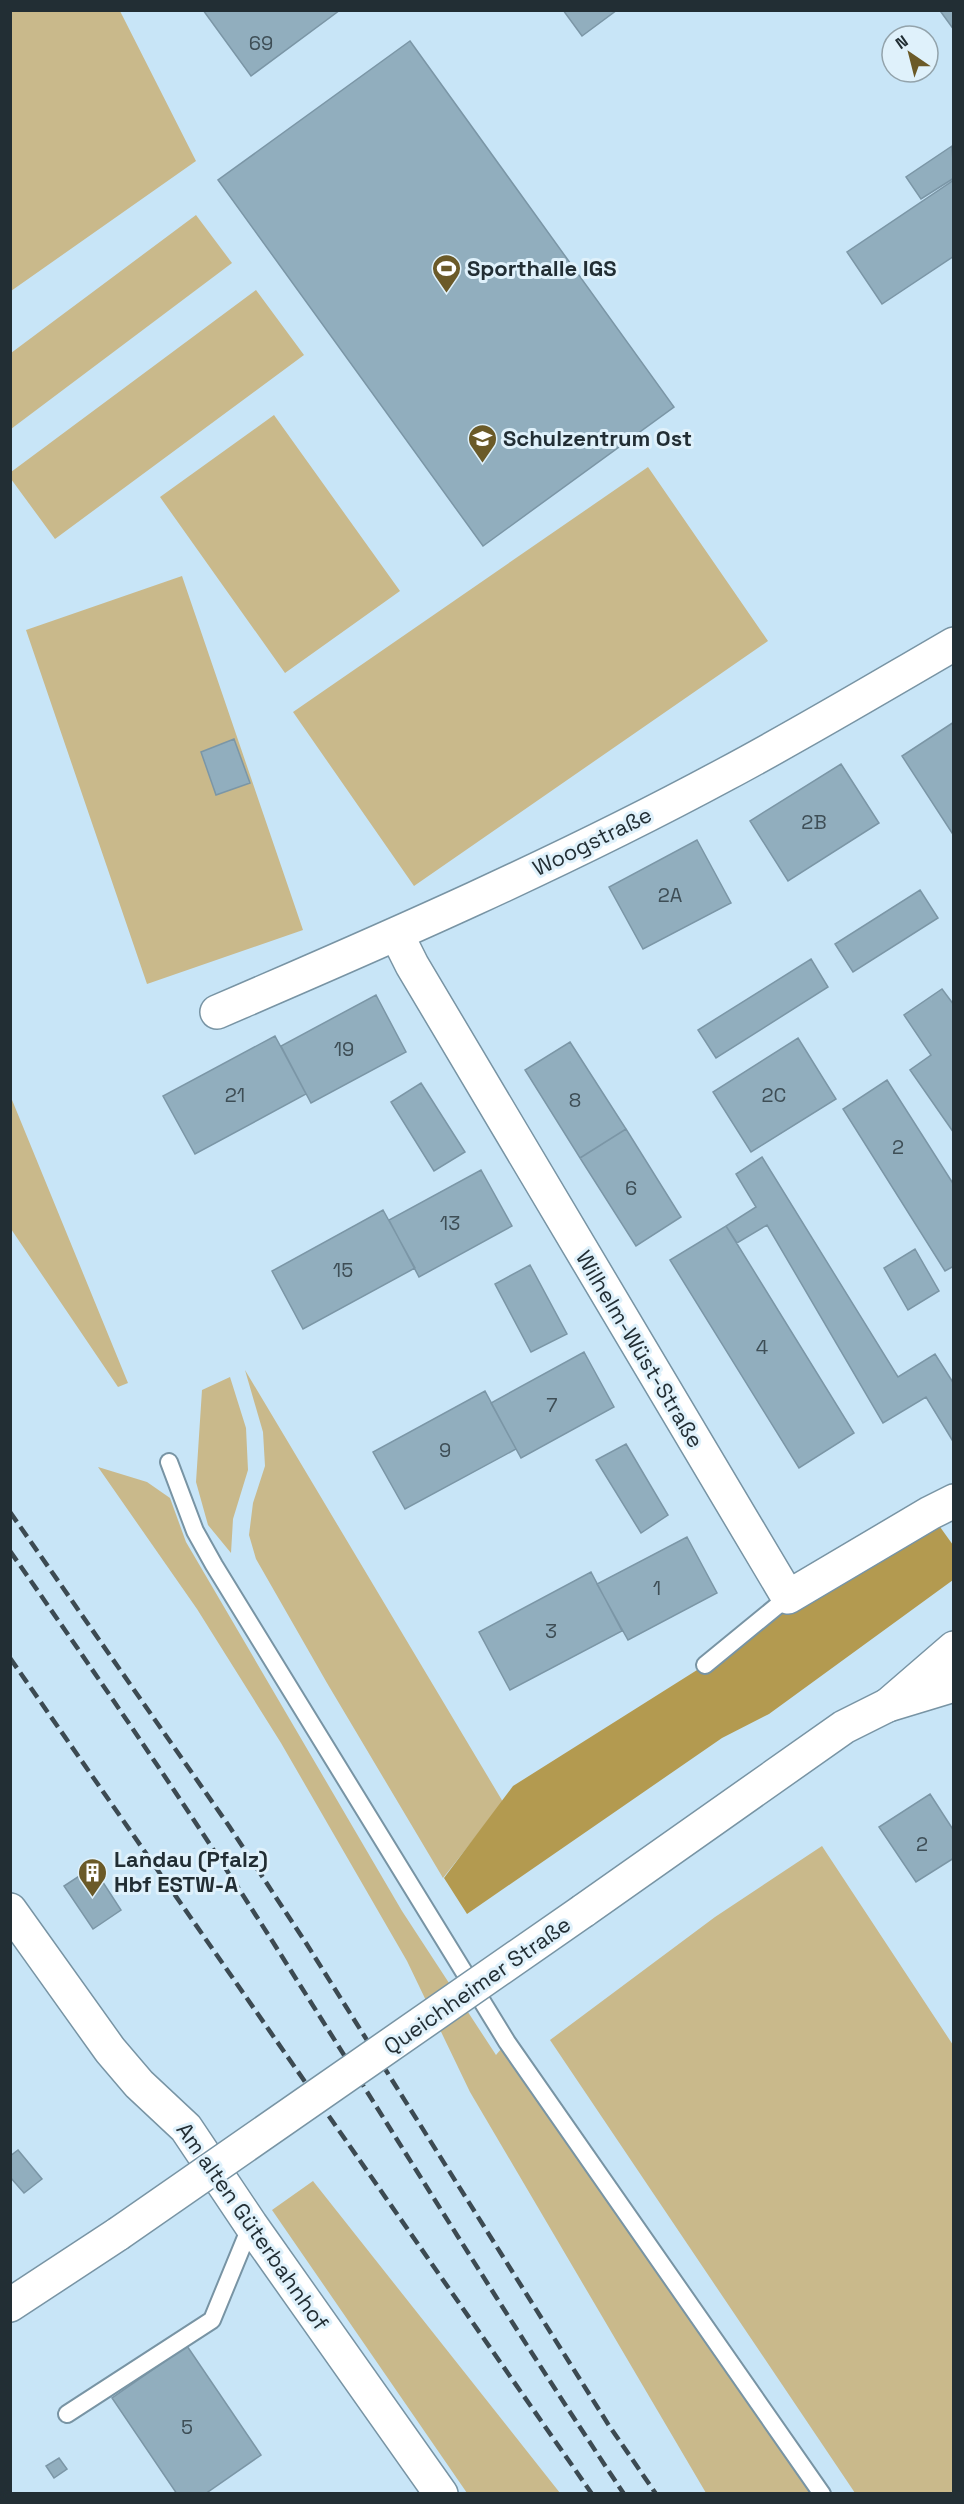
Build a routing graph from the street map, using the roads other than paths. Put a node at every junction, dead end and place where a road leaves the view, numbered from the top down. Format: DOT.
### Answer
graph roads {
  1 [pos="954,644"];
  2 [pos="397,935"];
  3 [pos="217,1012"];
  4 [pos="169,1462"];
  5 [pos="954,1502"];
  6 [pos="788,1597"];
  7 [pos="954,1648"];
  8 [pos="705,1665"];
  9 [pos="954,1685"];
  10 [pos="888,1705"];
  11 [pos="10,1910"];
  12 [pos="251,2225"];
  13 [pos="10,2305"];
  14 [pos="67,2414"];
  15 [pos="441,2493"];
  16 [pos="822,2493"];
  1 -- 2 [label="street, Woogstraße"];
  2 -- 3 [label="street, Woogstraße"];
  2 -- 6 [label="street, Wilhelm-Wüst-Straße"];
  4 -- 16 [label="lane"];
  5 -- 6 [label="street"];
  6 -- 8 [label="lane"];
  7 -- 10 [label="street"];
  9 -- 10 [label="street, Queichheimer Straße"];
  10 -- 13 [label="street, Queichheimer Straße, bridge"];
  11 -- 12 [label="street, Am alten Güterbahnhof"];
  12 -- 14 [label="lane"];
  12 -- 15 [label="street, Am alten Güterbahnhof"];
}
